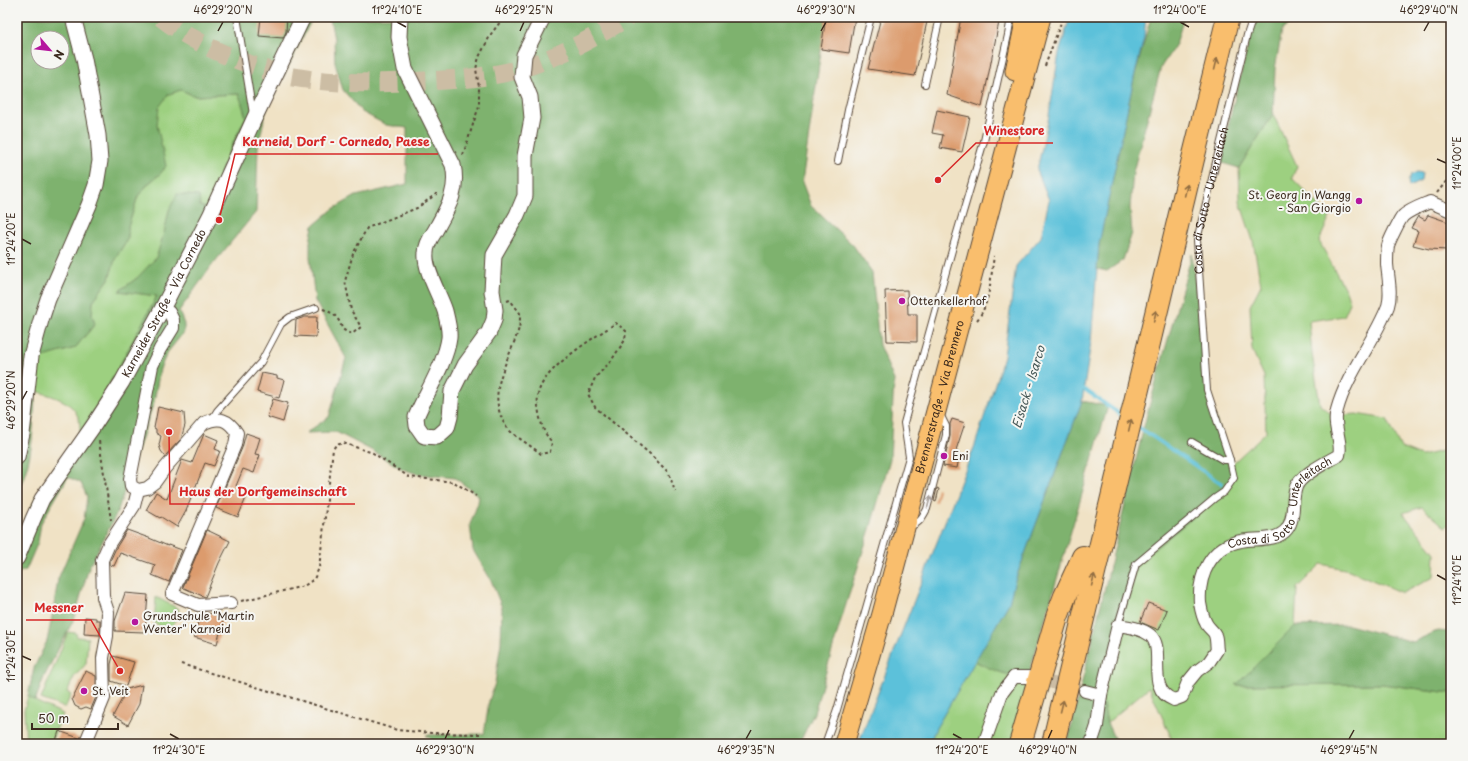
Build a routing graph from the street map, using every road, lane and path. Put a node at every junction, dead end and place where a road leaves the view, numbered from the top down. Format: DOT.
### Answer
graph roads {
  1 [pos="73,17"];
  2 [pos="237,17"];
  3 [pos="303,17"];
  4 [pos="400,17"];
  5 [pos="504,17"];
  6 [pos="543,17"];
  7 [pos="871,17"];
  8 [pos="940,17"];
  9 [pos="1011,17"];
  10 [pos="1026,17"];
  11 [pos="1041,17"];
  12 [pos="1054,17"];
  13 [pos="1213,17"];
  14 [pos="1228,17"];
  15 [pos="1253,17"];
  16 [pos="1025,78"];
  17 [pos="925,84"];
  18 [pos="254,119"];
  19 [pos="838,161"];
  20 [pos="999,174"];
  21 [pos="1451,175"];
  22 [pos="456,177"];
  23 [pos="1430,202"];
  24 [pos="1451,211"];
  25 [pos="493,301"];
  26 [pos="316,308"];
  27 [pos="162,309"];
  28 [pos="1140,349"];
  29 [pos="212,419"];
  30 [pos="99,441"];
  31 [pos="1192,442"];
  32 [pos="17,457"];
  33 [pos="1115,457"];
  34 [pos="1230,460"];
  35 [pos="138,490"];
  36 [pos="675,492"];
  37 [pos="476,496"];
  38 [pos="113,538"];
  39 [pos="1083,557"];
  40 [pos="17,558"];
  41 [pos="231,603"];
  42 [pos="1118,625"];
  43 [pos="181,664"];
  44 [pos="1028,677"];
  45 [pos="1085,691"];
  46 [pos="1101,695"];
  47 [pos="480,734"];
  48 [pos="85,744"];
  49 [pos="825,744"];
  50 [pos="844,744"];
  51 [pos="984,744"];
  52 [pos="1020,744"];
  53 [pos="1038,744"];
  54 [pos="1053,744"];
  55 [pos="1091,744"];
  1 -- 32 [label="street"];
  2 -- 18 [label="lane"];
  3 -- 18 [label="street, Karneider Straße - Via Cornedo"];
  4 -- 22 [label="street"];
  5 -- 22 [label="path"];
  6 -- 25 [label="street"];
  7 -- 19 [label="lane"];
  8 -- 17 [label="lane"];
  9 -- 49 [label="lane"];
  10 -- 20 [label="main road"];
  11 -- 16 [label="main road"];
  12 -- 16 [label="main road"];
  13 -- 28 [label="highway"];
  28 -- 14 [label="highway, one-way"];
  15 -- 34 [label="lane, Costa di Sotto - Unterleitach"];
  16 -- 20 [label="main road"];
  18 -- 27 [label="street, Karneider Straße - Via Cornedo"];
  20 -- 50 [label="main road, Brennerstraße - Via Brennero"];
  21 -- 23 [label="path"];
  22 -- 25 [label="street"];
  22 -- 26 [label="path"];
  23 -- 24 [label="street"];
  23 -- 42 [label="street, Costa di Sotto - Unterleitach"];
  25 -- 36 [label="path"];
  26 -- 29 [label="lane"];
  27 -- 35 [label="street"];
  27 -- 40 [label="street, Karneider Straße - Via Cornedo"];
  28 -- 33 [label="highway"];
  29 -- 35 [label="street"];
  29 -- 41 [label="street"];
  30 -- 38 [label="path"];
  31 -- 34 [label="lane"];
  33 -- 39 [label="highway"];
  54 -- 33 [label="highway, one-way"];
  34 -- 42 [label="lane, Costa di Sotto - Unterleitach"];
  35 -- 38 [label="street"];
  37 -- 41 [label="path"];
  38 -- 48 [label="street"];
  39 -- 52 [label="highway"];
  39 -- 53 [label="highway"];
  42 -- 46 [label="street, Costa di Sotto - Unterleitach"];
  43 -- 47 [label="path"];
  44 -- 51 [label="street"];
  45 -- 46 [label="street"];
  46 -- 55 [label="street, Costa di Sotto - Unterleitach"];
}
